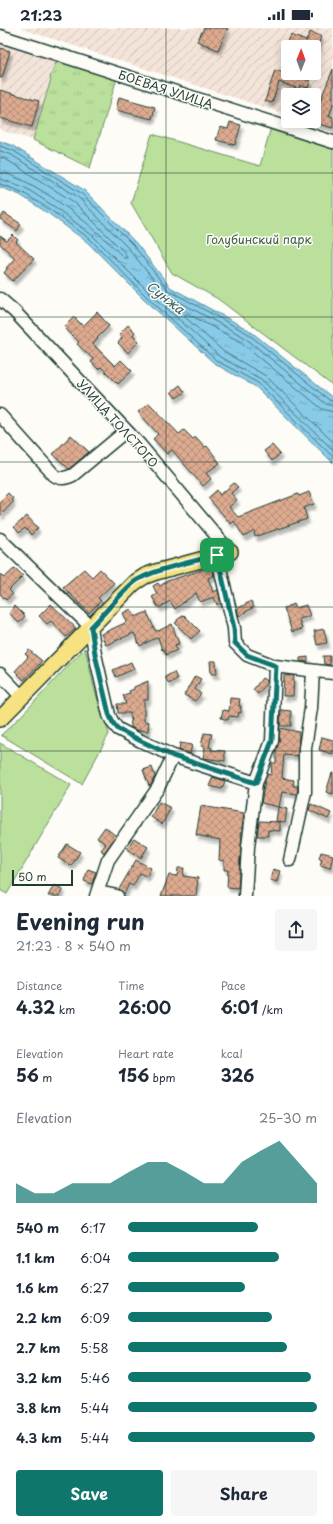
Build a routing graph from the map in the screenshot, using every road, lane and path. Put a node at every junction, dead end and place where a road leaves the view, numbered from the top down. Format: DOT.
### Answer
graph roads {
  1 [pos="0,36"];
  2 [pos="333,142"];
  3 [pos="0,298"];
  4 [pos="0,415"];
  5 [pos="126,431"];
  6 [pos="0,539"];
  7 [pos="224,554"];
  8 [pos="91,627"];
  9 [pos="276,666"];
  10 [pos="313,672"];
  11 [pos="333,673"];
  12 [pos="0,674"];
  13 [pos="22,697"];
  14 [pos="0,719"];
  15 [pos="173,756"];
  16 [pos="256,783"];
  17 [pos="290,860"];
  18 [pos="97,894"];
  19 [pos="117,896"];
  20 [pos="245,896"];
  1 -- 2 [label="street, БОЕВАЯ УЛИЦА"];
  3 -- 5 [label="street, УЛИЦА ТОЛСТОГО"];
  4 -- 5 [label="street"];
  5 -- 7 [label="street, УЛИЦА ТОЛСТОГО"];
  6 -- 8 [label="street"];
  7 -- 8 [label="main road"];
  7 -- 9 [label="street"];
  8 -- 13 [label="main road"];
  8 -- 15 [label="street"];
  9 -- 10 [label="street"];
  9 -- 16 [label="street"];
  10 -- 11 [label="street"];
  10 -- 17 [label="street"];
  12 -- 13 [label="street"];
  13 -- 14 [label="main road"];
  15 -- 16 [label="street"];
  15 -- 18 [label="street"];
  16 -- 20 [label="street"];
  18 -- 19 [label="street"];
}
